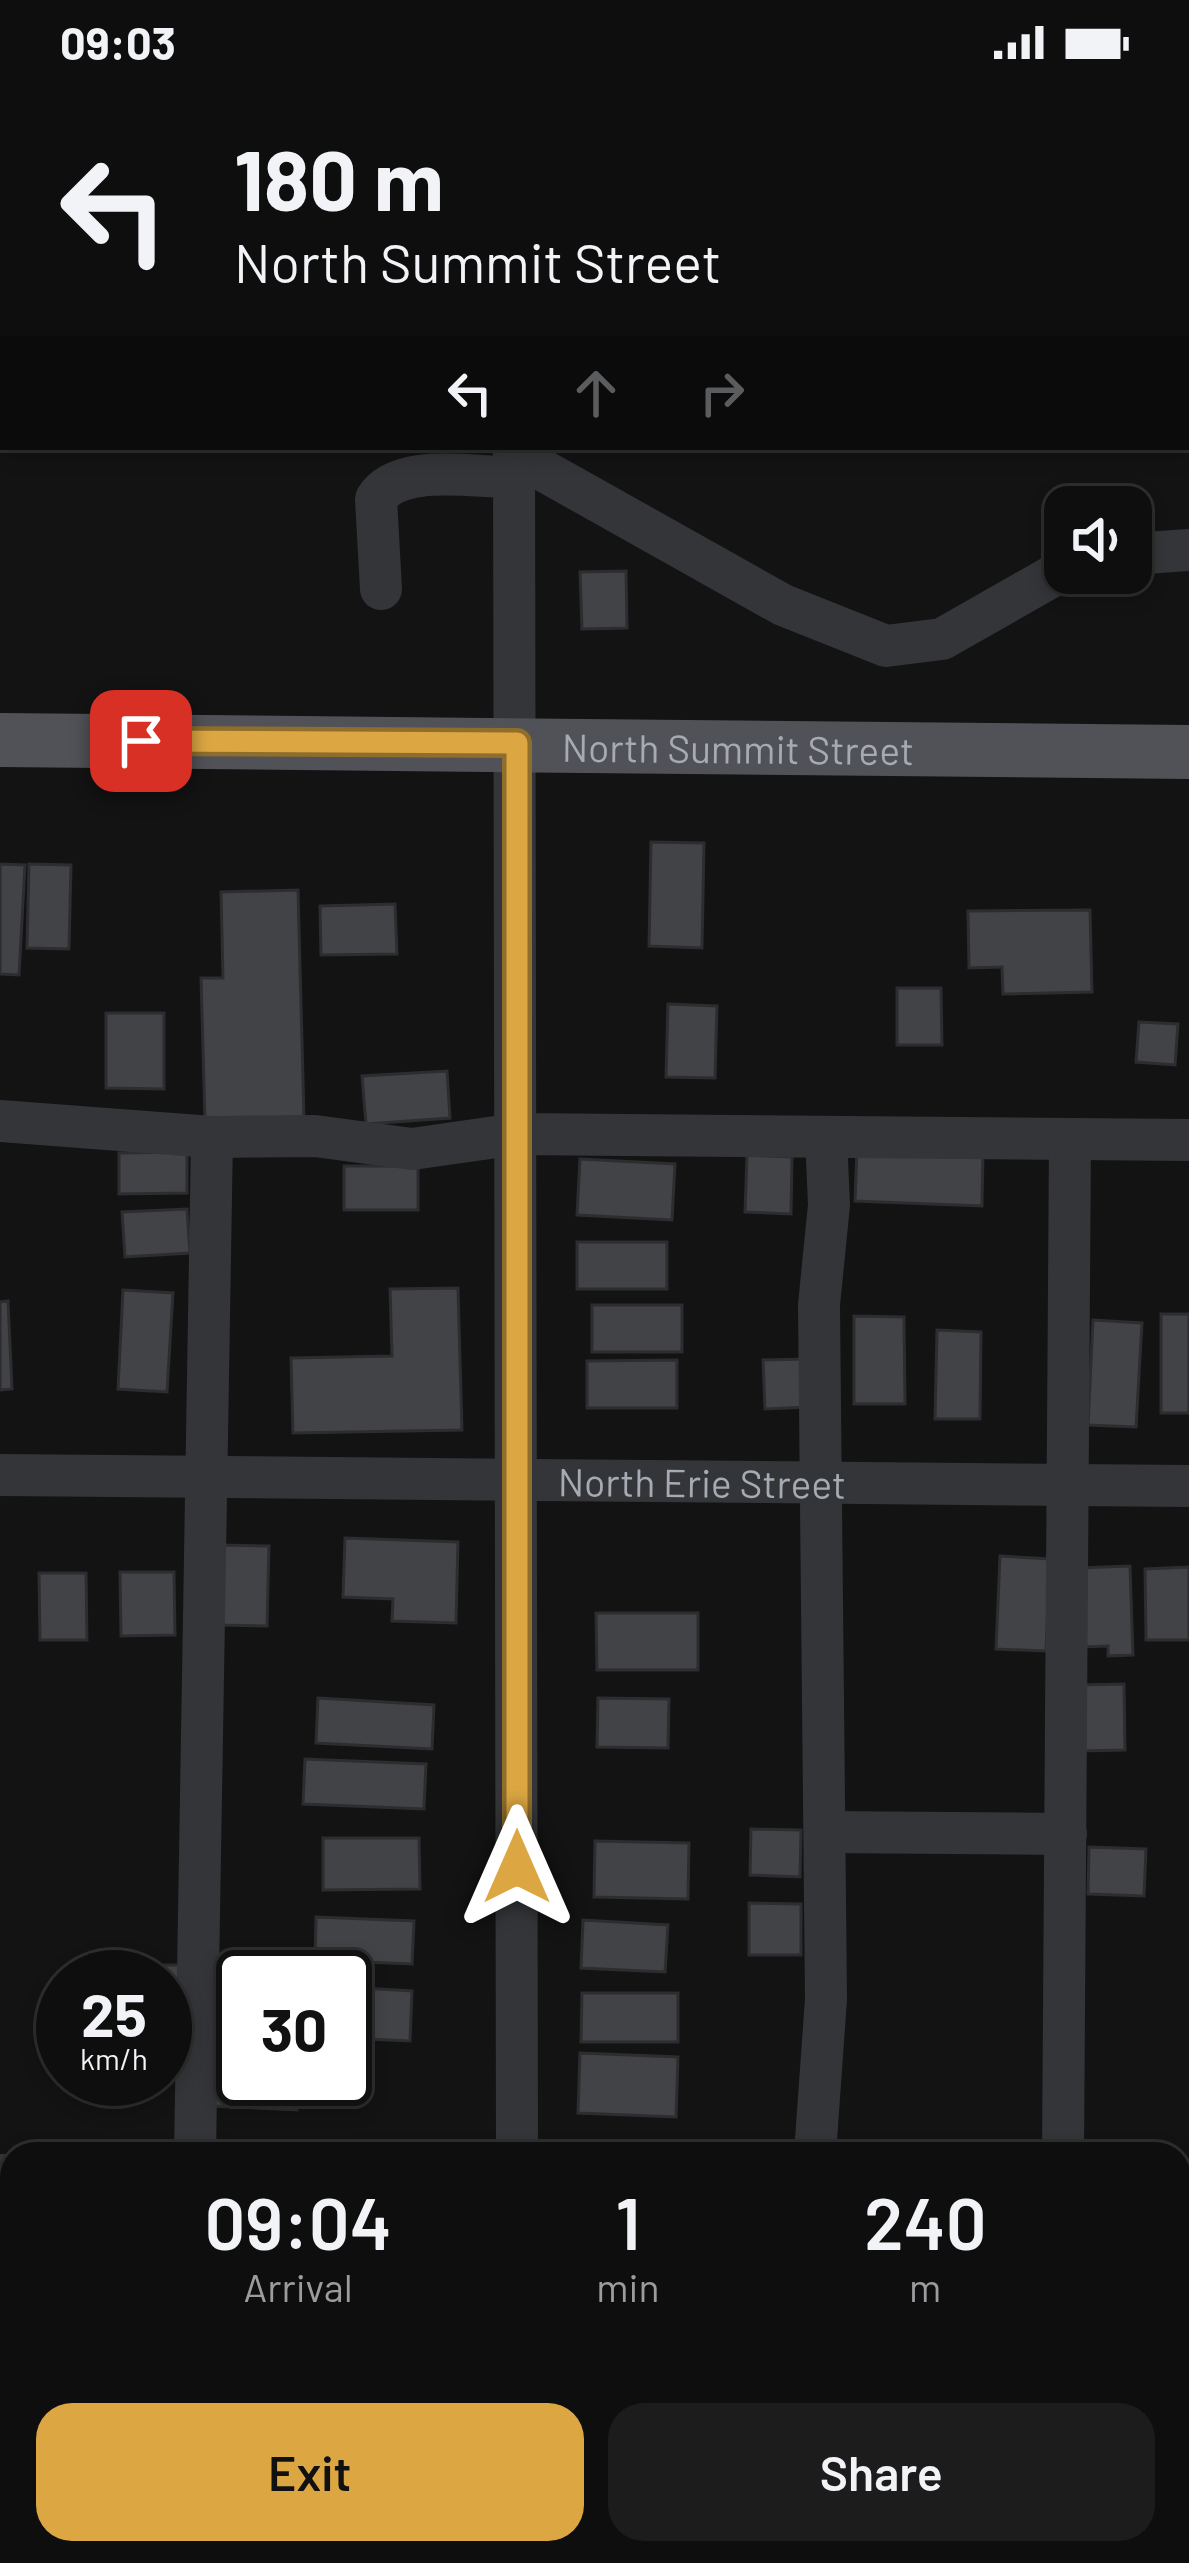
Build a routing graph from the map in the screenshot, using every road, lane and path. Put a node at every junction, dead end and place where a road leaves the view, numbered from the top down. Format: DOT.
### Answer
graph roads {
  1 [pos="514,460"];
  2 [pos="1189,550"];
  3 [pos="1152,553"];
  4 [pos="1044,581"];
  5 [pos="381,589"];
  6 [pos="0,740"];
  7 [pos="517,743"];
  8 [pos="1189,752"];
  9 [pos="0,1121"];
  10 [pos="517,1134"];
  11 [pos="212,1137"];
  12 [pos="826,1137"];
  13 [pos="1070,1139"];
  14 [pos="1189,1140"];
  15 [pos="0,1474"];
  16 [pos="206,1478"];
  17 [pos="517,1484"];
  18 [pos="824,1485"];
  19 [pos="1068,1485"];
  20 [pos="1189,1486"];
  21 [pos="825,1832"];
  22 [pos="1066,1834"];
  23 [pos="195,2142"];
  24 [pos="517,2142"];
  25 [pos="816,2142"];
  26 [pos="1063,2142"];
  1 -- 4 [label="street"];
  1 -- 5 [label="street"];
  1 -- 7 [label="street"];
  2 -- 3 [label="street"];
  6 -- 7 [label="main road, North Summit Street"];
  7 -- 8 [label="main road, North Summit Street"];
  7 -- 10 [label="street"];
  9 -- 11 [label="street"];
  10 -- 11 [label="street"];
  10 -- 12 [label="street"];
  10 -- 17 [label="street"];
  11 -- 16 [label="street"];
  12 -- 13 [label="street"];
  12 -- 18 [label="street"];
  13 -- 14 [label="street"];
  13 -- 19 [label="street"];
  15 -- 16 [label="street, North Erie Street"];
  16 -- 17 [label="street, North Erie Street"];
  16 -- 23 [label="street"];
  17 -- 18 [label="street, North Erie Street"];
  17 -- 24 [label="street"];
  18 -- 19 [label="street, North Erie Street"];
  18 -- 21 [label="street"];
  19 -- 20 [label="street, North Erie Street"];
  19 -- 22 [label="street"];
  21 -- 22 [label="street"];
  21 -- 25 [label="street"];
  22 -- 26 [label="street"];
}
